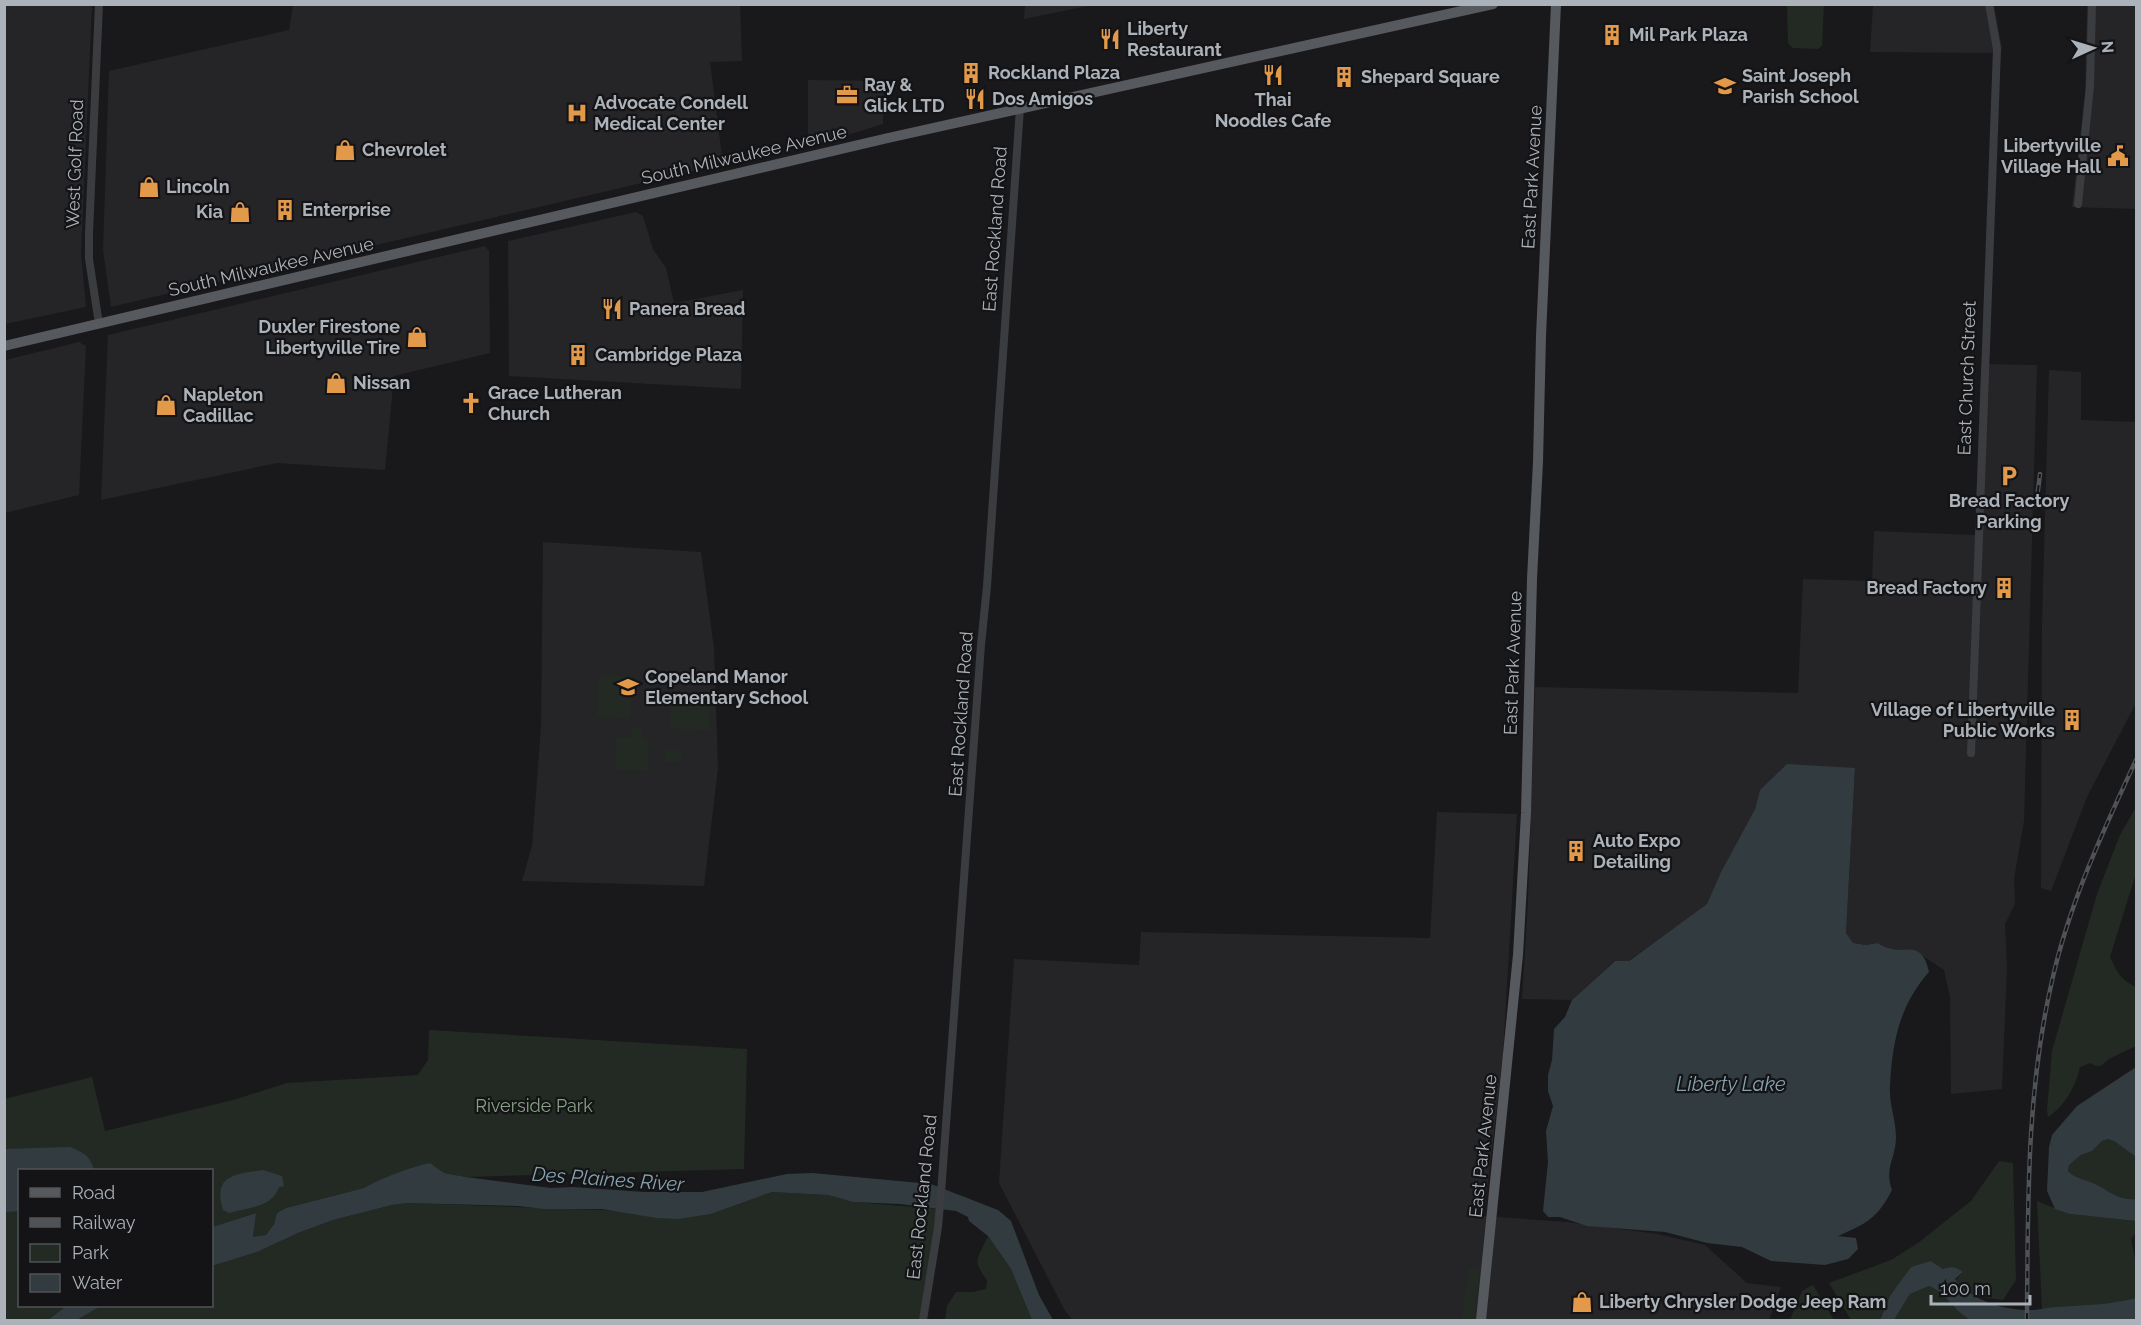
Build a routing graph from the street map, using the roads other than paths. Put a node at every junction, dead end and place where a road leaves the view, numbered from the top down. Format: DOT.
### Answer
graph roads {
  1 [pos="99,4"];
  2 [pos="1493,4"];
  3 [pos="1556,4"];
  4 [pos="1989,4"];
  5 [pos="2092,4"];
  6 [pos="1020,108"];
  7 [pos="2078,204"];
  8 [pos="99,324"];
  9 [pos="4,346"];
  10 [pos="1971,753"];
  11 [pos="923,1320"];
  12 [pos="1481,1320"];
  1 -- 8 [label="street, West Golf Road"];
  2 -- 6 [label="main road, South Milwaukee Avenue"];
  3 -- 12 [label="main road, East Park Avenue"];
  4 -- 10 [label="street, East Church Street"];
  5 -- 7 [label="street"];
  6 -- 8 [label="main road, South Milwaukee Avenue"];
  6 -- 11 [label="street, East Rockland Road"];
  8 -- 9 [label="main road, South Milwaukee Avenue"];
}
